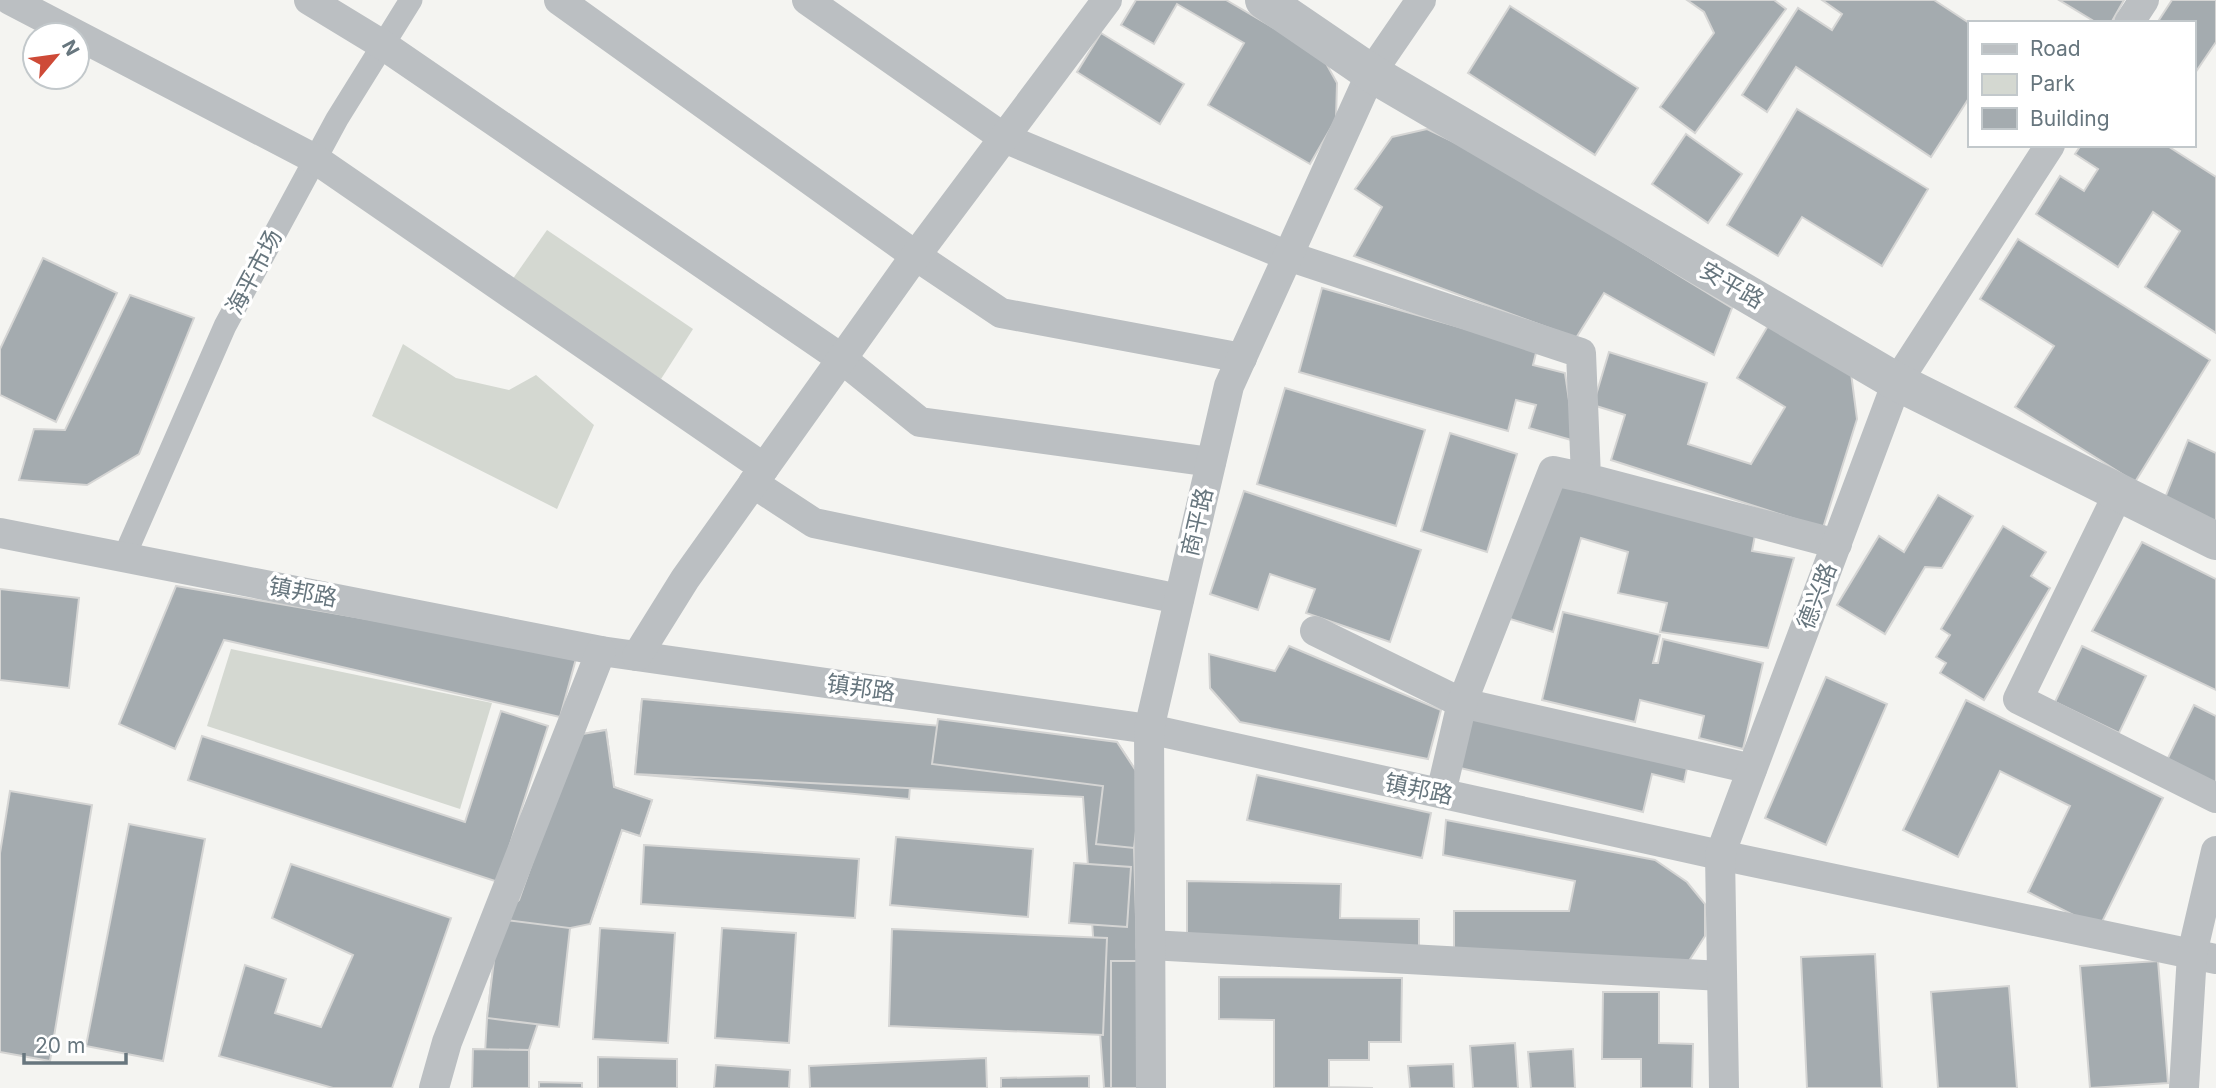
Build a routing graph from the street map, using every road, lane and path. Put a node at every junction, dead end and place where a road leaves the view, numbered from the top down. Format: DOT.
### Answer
graph roads {
  1 [pos="10,0"];
  2 [pos="309,0"];
  3 [pos="411,0"];
  4 [pos="559,0"];
  5 [pos="807,0"];
  6 [pos="1107,0"];
  7 [pos="1264,0"];
  8 [pos="1421,0"];
  9 [pos="2144,0"];
  10 [pos="2130,21"];
  11 [pos="383,45"];
  12 [pos="1371,73"];
  13 [pos="1004,138"];
  14 [pos="2049,147"];
  15 [pos="315,159"];
  16 [pos="916,256"];
  17 [pos="1288,256"];
  18 [pos="1242,358"];
  19 [pos="842,359"];
  20 [pos="1897,382"];
  21 [pos="1211,462"];
  22 [pos="759,476"];
  23 [pos="1586,478"];
  24 [pos="2119,492"];
  25 [pos="0,533"];
  26 [pos="2216,541"];
  27 [pos="1837,544"];
  28 [pos="124,557"];
  29 [pos="1179,599"];
  30 [pos="1315,631"];
  31 [pos="601,651"];
  32 [pos="637,656"];
  33 [pos="1462,703"];
  34 [pos="1149,729"];
  35 [pos="1752,769"];
  36 [pos="1441,793"];
  37 [pos="2216,798"];
  38 [pos="2216,851"];
  39 [pos="1720,855"];
  40 [pos="1150,944"];
  41 [pos="2204,957"];
  42 [pos="1723,975"];
  43 [pos="434,1088"];
  44 [pos="1152,1088"];
  45 [pos="1724,1088"];
  46 [pos="2184,1088"];
  1 -- 15 [label="street"];
  2 -- 11 [label="street"];
  3 -- 11 [label="street, 海平市场"];
  4 -- 16 [label="street"];
  5 -- 13 [label="street"];
  6 -- 13 [label="street"];
  7 -- 12 [label="street, 安平路"];
  8 -- 12 [label="street, 商平路"];
  9 -- 10 [label="street"];
  11 -- 15 [label="street, 海平市场"];
  11 -- 19 [label="street"];
  12 -- 17 [label="street, 商平路"];
  12 -- 20 [label="street, 安平路"];
  13 -- 16 [label="street"];
  13 -- 17 [label="street"];
  14 -- 20 [label="street, 德兴路"];
  15 -- 22 [label="street"];
  15 -- 28 [label="street, 海平市场"];
  16 -- 18 [label="street"];
  16 -- 19 [label="street"];
  17 -- 18 [label="street, 商平路"];
  17 -- 23 [label="street"];
  18 -- 21 [label="street, 商平路"];
  19 -- 21 [label="street"];
  19 -- 22 [label="street"];
  20 -- 24 [label="street, 安平路"];
  20 -- 27 [label="street, 德兴路"];
  21 -- 29 [label="street, 商平路"];
  22 -- 29 [label="street"];
  22 -- 32 [label="street"];
  23 -- 27 [label="street"];
  23 -- 33 [label="street"];
  24 -- 26 [label="street, 安平路"];
  24 -- 37 [label="street"];
  25 -- 28 [label="street, 镇邦路"];
  27 -- 35 [label="street, 德兴路"];
  28 -- 31 [label="street, 镇邦路"];
  29 -- 34 [label="street, 商平路"];
  30 -- 33 [label="street"];
  31 -- 32 [label="street, 镇邦路"];
  31 -- 43 [label="street"];
  32 -- 34 [label="street, 镇邦路"];
  33 -- 35 [label="street"];
  33 -- 36 [label="street"];
  34 -- 36 [label="street, 镇邦路"];
  34 -- 40 [label="street, 商平路"];
  35 -- 39 [label="street, 德兴路"];
  36 -- 39 [label="street, 镇邦路"];
  38 -- 41 [label="street"];
  39 -- 41 [label="street, 镇邦路"];
  39 -- 42 [label="street, 德兴路"];
  40 -- 42 [label="street"];
  40 -- 44 [label="street, 商平路"];
  41 -- 46 [label="street"];
  42 -- 45 [label="street, 德兴路"];
}
